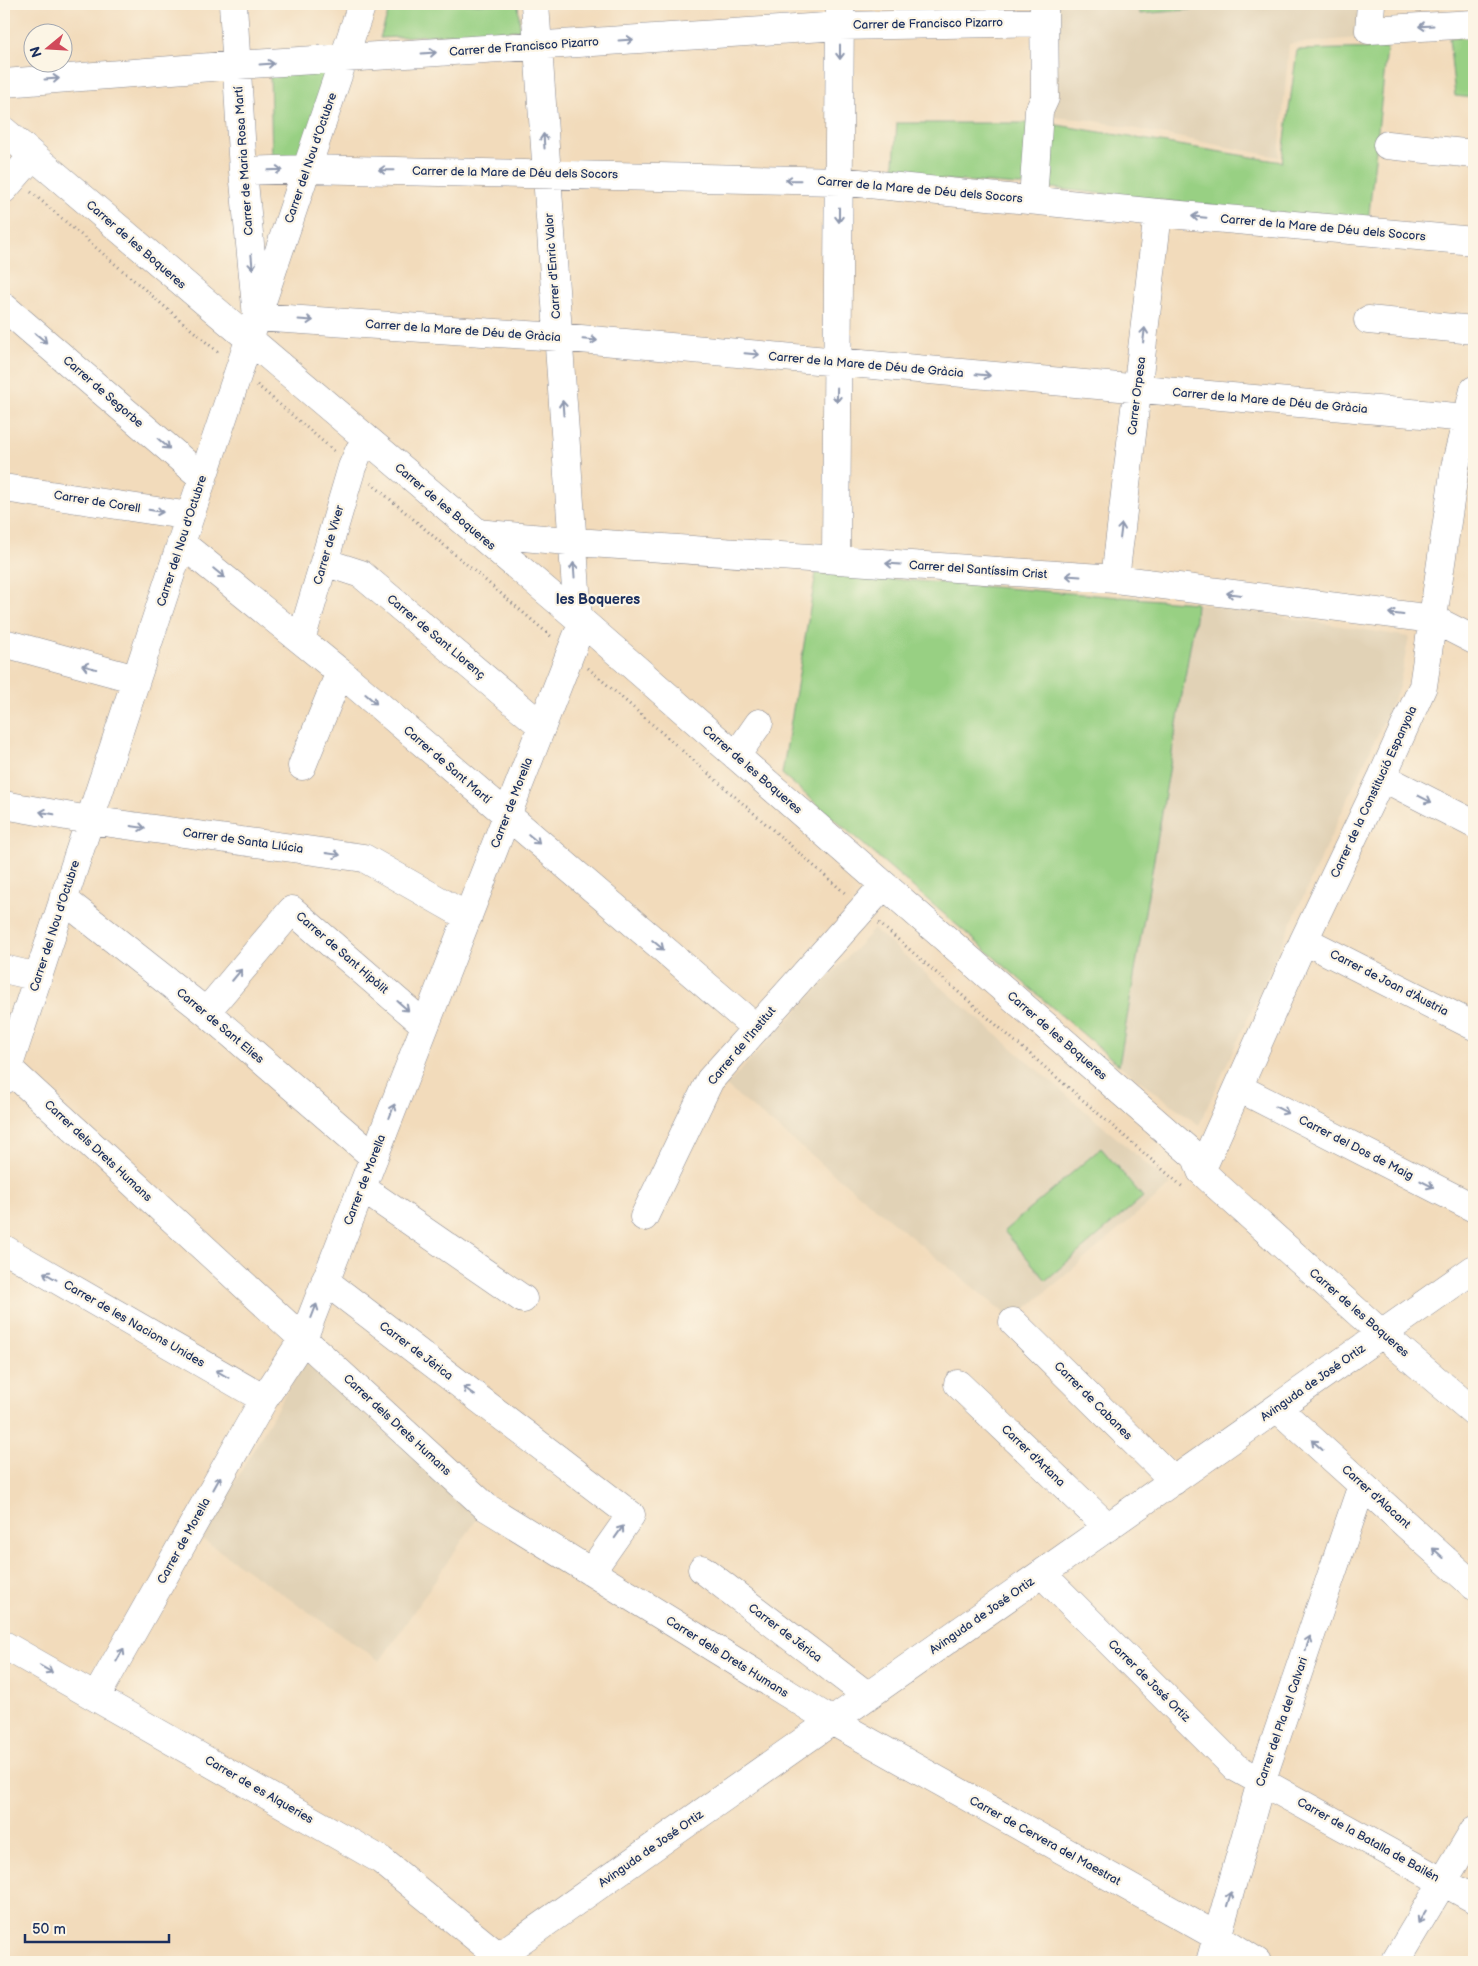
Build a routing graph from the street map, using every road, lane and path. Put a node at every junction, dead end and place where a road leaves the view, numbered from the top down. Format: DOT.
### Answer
graph roads {
  1 [pos="233,4"];
  2 [pos="362,4"];
  3 [pos="535,4"];
  4 [pos="1044,13"];
  5 [pos="840,15"];
  6 [pos="1370,17"];
  7 [pos="1474,24"];
  8 [pos="538,46"];
  9 [pos="344,58"];
  10 [pos="237,66"];
  11 [pos="4,83"];
  12 [pos="4,131"];
  13 [pos="1387,145"];
  14 [pos="4,148"];
  15 [pos="1474,154"];
  16 [pos="307,169"];
  17 [pos="243,171"];
  18 [pos="547,174"];
  19 [pos="14,177"];
  20 [pos="839,181"];
  21 [pos="1033,200"];
  22 [pos="1158,213"];
  23 [pos="1474,241"];
  24 [pos="4,307"];
  25 [pos="1368,320"];
  26 [pos="1474,330"];
  27 [pos="558,337"];
  28 [pos="247,345"];
  29 [pos="838,362"];
  30 [pos="1138,389"];
  31 [pos="1474,390"];
  32 [pos="1471,420"];
  33 [pos="356,459"];
  34 [pos="202,478"];
  35 [pos="4,488"];
  36 [pos="190,516"];
  37 [pos="476,532"];
  38 [pos="572,541"];
  39 [pos="181,543"];
  40 [pos="836,560"];
  41 [pos="324,562"];
  42 [pos="1115,579"];
  43 [pos="1432,619"];
  44 [pos="575,636"];
  45 [pos="301,640"];
  46 [pos="1474,640"];
  47 [pos="4,643"];
  48 [pos="340,672"];
  49 [pos="136,680"];
  50 [pos="759,723"];
  51 [pos="542,726"];
  52 [pos="736,756"];
  53 [pos="302,766"];
  54 [pos="1382,778"];
  55 [pos="4,805"];
  56 [pos="507,816"];
  57 [pos="89,820"];
  58 [pos="1474,824"];
  59 [pos="879,891"];
  60 [pos="63,899"];
  61 [pos="468,917"];
  62 [pos="1304,940"];
  63 [pos="4,969"];
  64 [pos="38,977"];
  65 [pos="206,1012"];
  66 [pos="425,1025"];
  67 [pos="1474,1026"];
  68 [pos="756,1028"];
  69 [pos="6,1074"];
  70 [pos="1238,1088"];
  71 [pos="374,1157"];
  72 [pos="1201,1171"];
  73 [pos="362,1188"];
  74 [pos="1474,1208"];
  75 [pos="644,1217"];
  76 [pos="4,1249"];
  77 [pos="1474,1269"];
  78 [pos="325,1281"];
  79 [pos="523,1299"];
  80 [pos="1013,1322"];
  81 [pos="1382,1334"];
  82 [pos="303,1339"];
  83 [pos="958,1384"];
  84 [pos="264,1399"];
  85 [pos="1277,1408"];
  86 [pos="1474,1412"];
  87 [pos="1174,1481"];
  88 [pos="1362,1485"];
  89 [pos="1108,1527"];
  90 [pos="702,1570"];
  91 [pos="591,1572"];
  92 [pos="1042,1574"];
  93 [pos="1474,1586"];
  94 [pos="4,1645"];
  95 [pos="868,1696"];
  96 [pos="96,1697"];
  97 [pos="832,1721"];
  98 [pos="1261,1782"];
  99 [pos="1474,1830"];
  100 [pos="1443,1882"];
  101 [pos="1474,1899"];
  102 [pos="1214,1950"];
  103 [pos="498,1960"];
  104 [pos="1257,1962"];
  105 [pos="1395,1962"];
  1 -- 10 [label="street, Carrer de Maria Rosa Martí"];
  2 -- 9 [label="street, Carrer del Nou d'Octubre"];
  3 -- 8 [label="street, Carrer d'Enric Valor"];
  4 -- 5 [label="street, Carrer de Francisco Pizarro"];
  4 -- 21 [label="street"];
  8 -- 5 [label="street, Carrer de Francisco Pizarro, one-way"];
  5 -- 20 [label="street, one-way"];
  7 -- 6 [label="street, one-way"];
  9 -- 8 [label="street, Carrer de Francisco Pizarro, one-way"];
  18 -- 8 [label="street, Carrer d'Enric Valor, one-way"];
  10 -- 9 [label="street, Carrer de Francisco Pizarro, one-way"];
  9 -- 16 [label="street, Carrer del Nou d'Octubre"];
  11 -- 10 [label="street, Carrer de Francisco Pizarro, one-way"];
  10 -- 17 [label="street, Carrer de Maria Rosa Martí"];
  12 -- 28 [label="street, Carrer de les Boqueres"];
  13 -- 15 [label="street"];
  14 -- 19 [label="street, Carrer de les Boqueres"];
  17 -- 16 [label="street, Carrer de la Mare de Déu dels Socors, one-way"];
  18 -- 16 [label="street, Carrer de la Mare de Déu dels Socors, one-way"];
  16 -- 28 [label="street, Carrer del Nou d'Octubre"];
  17 -- 28 [label="street, Carrer de Maria Rosa Martí, one-way"];
  20 -- 18 [label="street, Carrer de la Mare de Déu dels Socors, one-way"];
  18 -- 27 [label="street, Carrer d'Enric Valor"];
  19 -- 28 [label="street, Carrer de les Boqueres"];
  19 -- 28 [label="path"];
  20 -- 21 [label="street, Carrer de la Mare de Déu dels Socors"];
  20 -- 29 [label="street, one-way"];
  21 -- 22 [label="street, Carrer de la Mare de Déu dels Socors"];
  23 -- 22 [label="street, Carrer de la Mare de Déu dels Socors, one-way"];
  30 -- 22 [label="street, Carrer Orpesa, one-way"];
  24 -- 34 [label="street, Carrer de Segorbe, one-way"];
  25 -- 26 [label="street"];
  28 -- 27 [label="street, Carrer de la Mare de Déu de Gràcia, one-way"];
  27 -- 29 [label="street, Carrer de la Mare de Déu de Gràcia, one-way"];
  38 -- 27 [label="street, Carrer d'Enric Valor, one-way"];
  28 -- 33 [label="street, Carrer de les Boqueres"];
  28 -- 33 [label="path"];
  28 -- 34 [label="street, Carrer del Nou d'Octubre"];
  28 -- 37 [label="street, Carrer de les Boqueres"];
  29 -- 30 [label="street, Carrer de la Mare de Déu de Gràcia, one-way"];
  29 -- 40 [label="street, one-way"];
  30 -- 32 [label="street, Carrer de la Mare de Déu de Gràcia"];
  42 -- 30 [label="street, Carrer Orpesa, one-way"];
  31 -- 32 [label="street, Carrer de la Constitució Espanyola"];
  32 -- 43 [label="street, Carrer de la Constitució Espanyola"];
  33 -- 41 [label="street, Carrer de Viver"];
  33 -- 44 [label="street, Carrer de les Boqueres"];
  33 -- 44 [label="path"];
  34 -- 36 [label="street, Carrer del Nou d'Octubre"];
  35 -- 36 [label="street, Carrer de Corell, one-way"];
  36 -- 39 [label="street, Carrer del Nou d'Octubre"];
  37 -- 38 [label="street, Carrer del Santíssim Crist"];
  37 -- 44 [label="street, Carrer de les Boqueres"];
  38 -- 40 [label="street, Carrer del Santíssim Crist"];
  44 -- 38 [label="street, Carrer d'Enric Valor, one-way"];
  39 -- 45 [label="street, Carrer de Sant Martí, one-way"];
  39 -- 49 [label="street, Carrer del Nou d'Octubre"];
  42 -- 40 [label="street, Carrer del Santíssim Crist, one-way"];
  41 -- 45 [label="street, Carrer de Viver"];
  41 -- 51 [label="street, Carrer de Sant Llorenç"];
  43 -- 42 [label="street, Carrer del Santíssim Crist, one-way"];
  43 -- 46 [label="street, Carrer del Santíssim Crist"];
  43 -- 54 [label="street, Carrer de la Constitució Espanyola"];
  44 -- 51 [label="street, Carrer de Morella"];
  44 -- 52 [label="street, Carrer de les Boqueres"];
  44 -- 59 [label="street, Carrer de les Boqueres"];
  45 -- 48 [label="street, Carrer de Sant Martí"];
  49 -- 47 [label="street, one-way"];
  48 -- 53 [label="street"];
  48 -- 56 [label="street, Carrer de Sant Martí, one-way"];
  49 -- 57 [label="street, Carrer del Nou d'Octubre"];
  50 -- 52 [label="street"];
  51 -- 56 [label="street, Carrer de Morella"];
  52 -- 59 [label="street, Carrer de les Boqueres"];
  54 -- 58 [label="street, one-way"];
  54 -- 62 [label="street, Carrer de la Constitució Espanyola"];
  57 -- 55 [label="street, Carrer de Santa Llúcia, one-way"];
  56 -- 61 [label="street, Carrer de Morella"];
  56 -- 68 [label="street, Carrer de Sant Martí, one-way"];
  57 -- 60 [label="street, Carrer del Nou d'Octubre"];
  57 -- 61 [label="street, Carrer de Santa Llúcia, one-way"];
  59 -- 68 [label="street, Carrer de l'Institut"];
  59 -- 72 [label="street, Carrer de les Boqueres"];
  60 -- 64 [label="street, Carrer del Nou d'Octubre"];
  60 -- 65 [label="street, Carrer de Sant Elies"];
  61 -- 66 [label="street, Carrer de Morella"];
  62 -- 67 [label="street, Carrer de Joan d'Àustria"];
  62 -- 70 [label="street, Carrer de la Constitució Espanyola"];
  63 -- 64 [label="street"];
  64 -- 69 [label="street, Carrer del Nou d'Octubre"];
  65 -- 66 [label="street, Carrer de Sant Hipòlit, one-way"];
  65 -- 71 [label="street, Carrer de Sant Elies"];
  71 -- 66 [label="street, Carrer de Morella, one-way"];
  68 -- 75 [label="street, Carrer de l'Institut"];
  69 -- 82 [label="street, Carrer dels Drets Humans"];
  70 -- 72 [label="street, Carrer de la Constitució Espanyola"];
  70 -- 74 [label="street, Carrer del Dos de Maig, one-way"];
  71 -- 73 [label="street, Carrer de Morella"];
  72 -- 81 [label="street, Carrer de les Boqueres"];
  73 -- 78 [label="street, Carrer de Morella"];
  73 -- 79 [label="street"];
  84 -- 76 [label="street, Carrer de les Nacions Unides, one-way"];
  77 -- 81 [label="street, Avinguda de José Ortiz"];
  82 -- 78 [label="street, Carrer de Morella, one-way"];
  91 -- 78 [label="street, Carrer de Jérica, one-way"];
  80 -- 87 [label="street, Carrer de Cabanes"];
  81 -- 85 [label="street, Avinguda de José Ortiz"];
  81 -- 86 [label="street, Carrer de les Boqueres"];
  82 -- 84 [label="street, Carrer de Morella"];
  82 -- 91 [label="street, Carrer dels Drets Humans"];
  83 -- 89 [label="street, Carrer d'Artana"];
  96 -- 84 [label="street, Carrer de Morella, one-way"];
  85 -- 87 [label="street, Avinguda de José Ortiz"];
  88 -- 85 [label="street, Carrer d'Alacant, one-way"];
  87 -- 89 [label="street, Avinguda de José Ortiz"];
  93 -- 88 [label="street, Carrer d'Alacant, one-way"];
  98 -- 88 [label="street, Carrer del Pla del Calvari, one-way"];
  89 -- 92 [label="street, Avinguda de José Ortiz"];
  90 -- 95 [label="street, Carrer de Jérica"];
  91 -- 97 [label="street, Carrer dels Drets Humans"];
  92 -- 95 [label="street, Avinguda de José Ortiz"];
  92 -- 98 [label="street, Carrer de José Ortiz"];
  94 -- 96 [label="street, Carrer de es Alqueries, one-way"];
  95 -- 97 [label="street, Avinguda de José Ortiz"];
  96 -- 103 [label="street, Carrer de es Alqueries"];
  97 -- 102 [label="street, Carrer de Cervera del Maestrat"];
  97 -- 103 [label="street, Avinguda de José Ortiz"];
  98 -- 100 [label="street, Carrer de la Batalla de Bailén"];
  102 -- 98 [label="street, Carrer del Pla del Calvari, one-way"];
  99 -- 100 [label="street"];
  100 -- 101 [label="street, Carrer de la Batalla de Bailén"];
  100 -- 105 [label="street, one-way"];
  102 -- 104 [label="street, Carrer de Cervera del Maestrat"];
}
